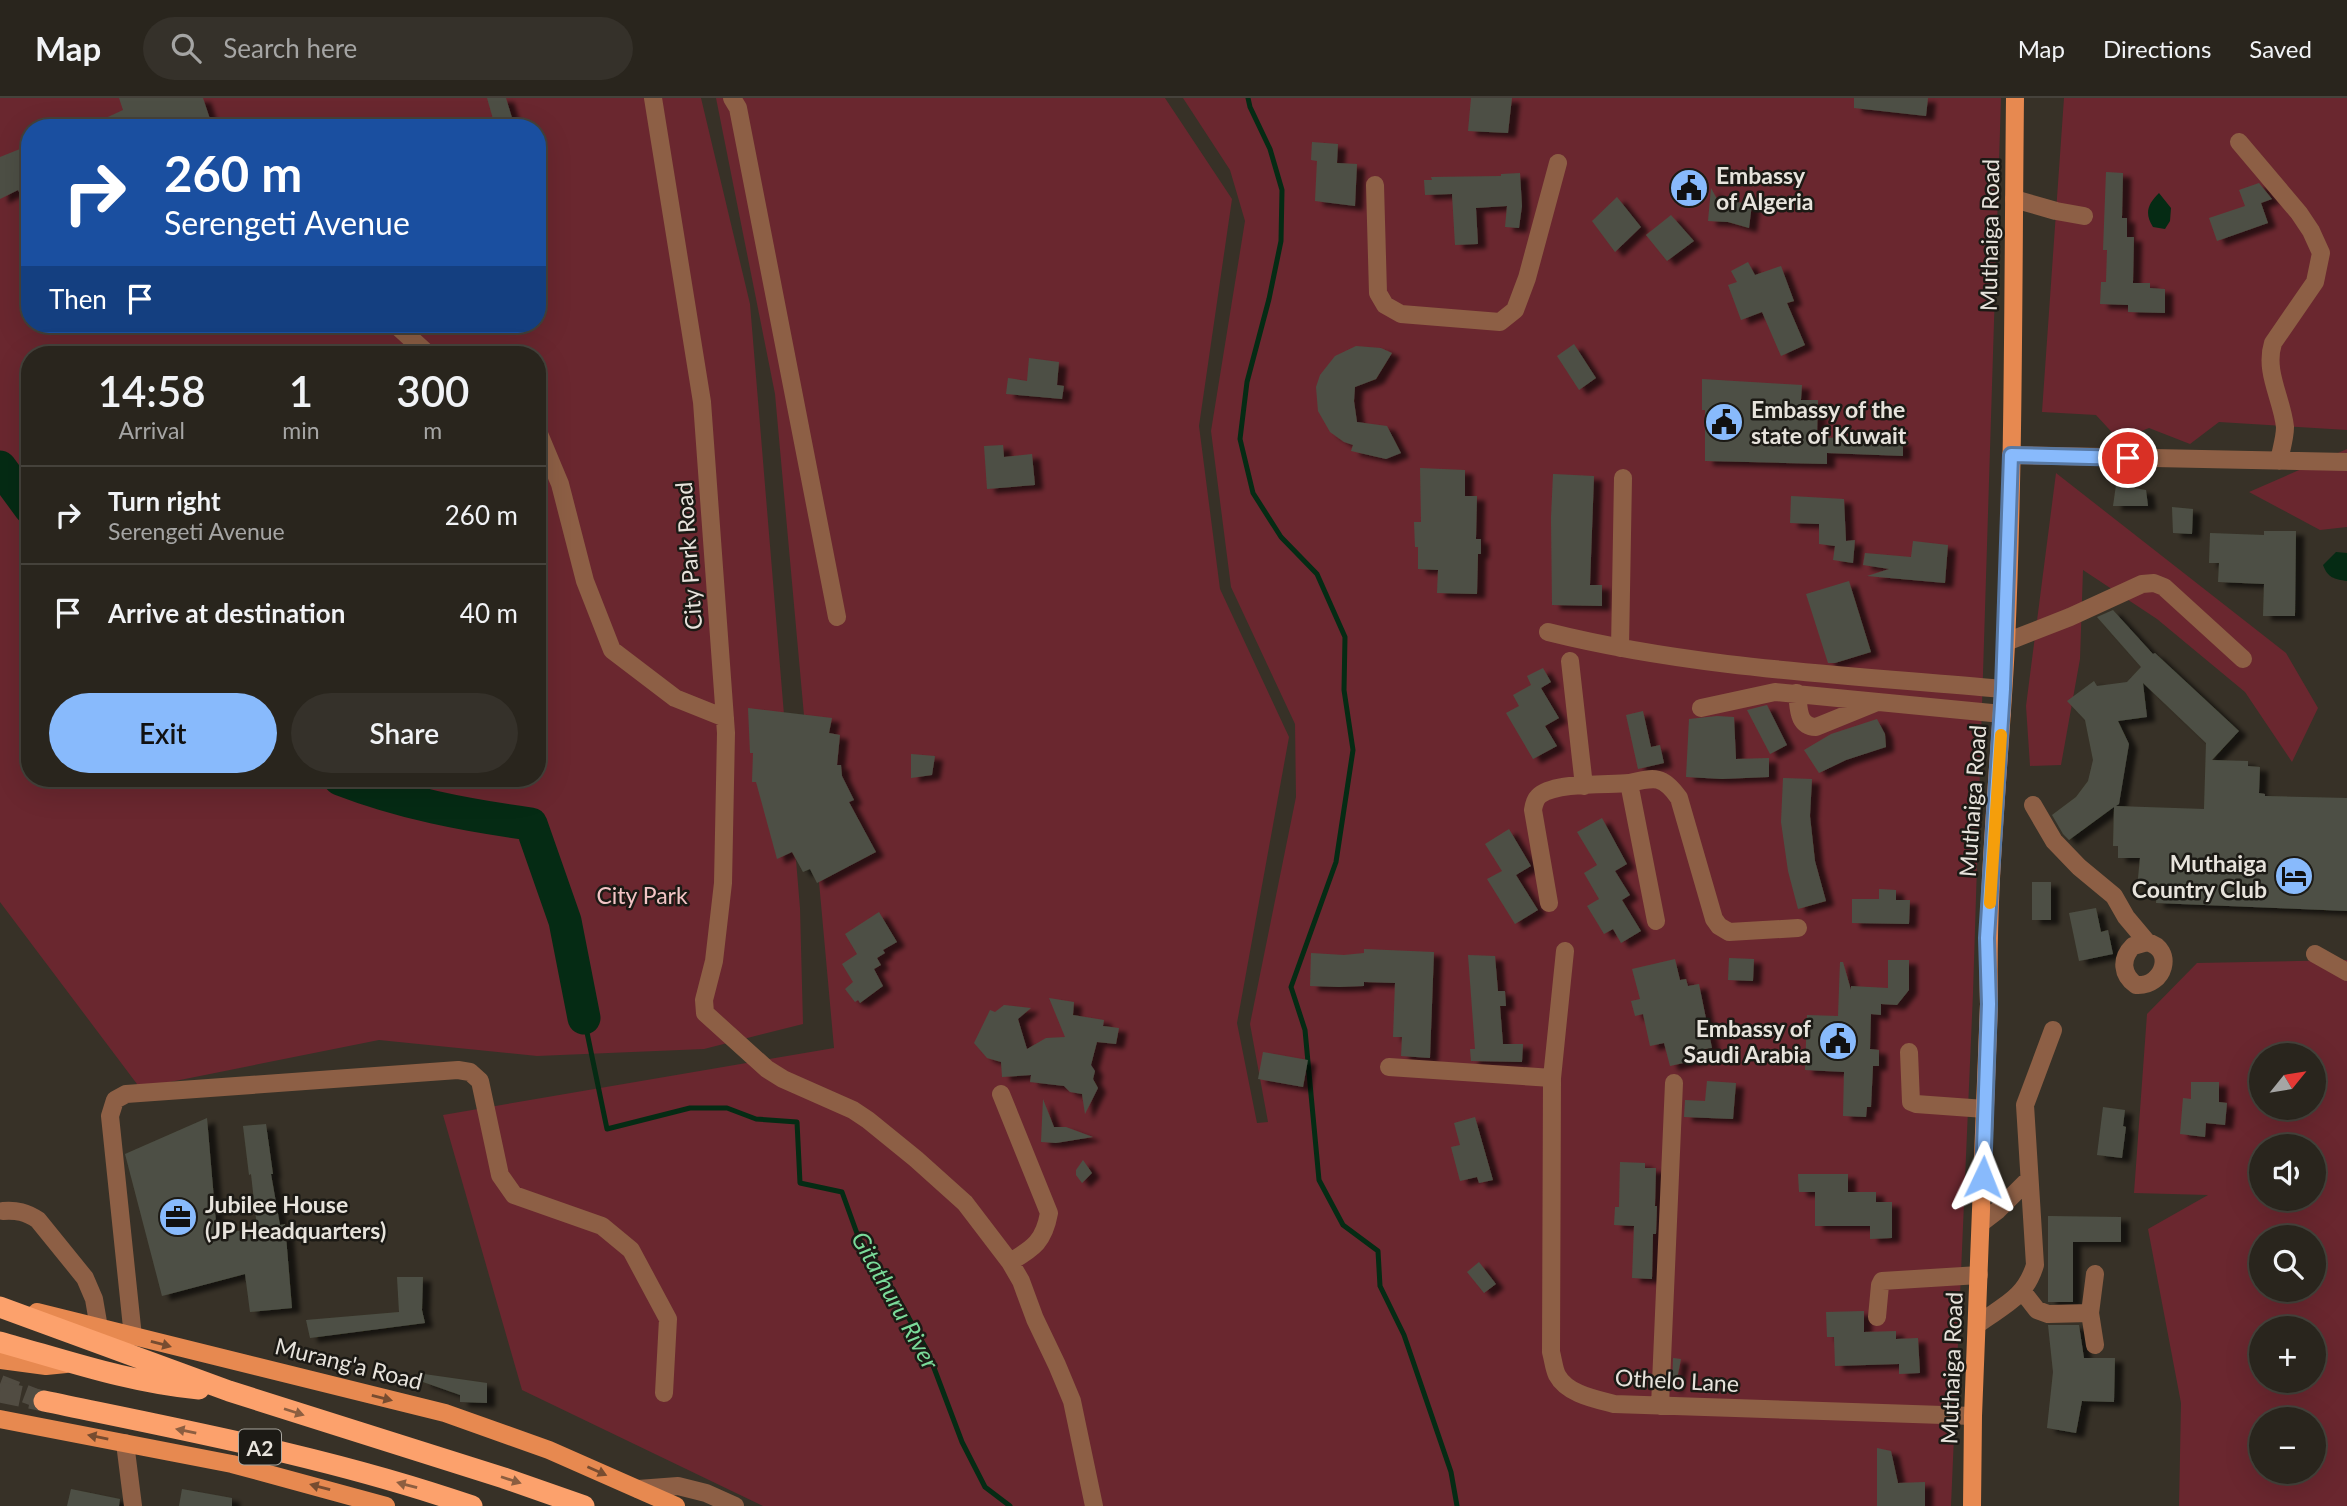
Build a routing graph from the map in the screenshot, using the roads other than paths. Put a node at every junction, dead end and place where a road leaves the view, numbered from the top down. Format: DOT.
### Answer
graph roads {
  1 [pos="653,98"];
  2 [pos="732,98"];
  3 [pos="2015,98"];
  4 [pos="2239,142"];
  5 [pos="1558,163"];
  6 [pos="1376,185"];
  7 [pos="2014,199"];
  8 [pos="2084,216"];
  9 [pos="405,333"];
  10 [pos="419,346"];
  11 [pos="546,451"];
  12 [pos="2011,455"];
  13 [pos="2279,460"];
  14 [pos="2347,462"];
  15 [pos="1623,478"];
  16 [pos="837,617"];
  17 [pos="1548,632"];
  18 [pos="2006,642"];
  19 [pos="1620,649"];
  20 [pos="2242,659"];
  21 [pos="1570,661"];
  22 [pos="2003,689"];
  23 [pos="1797,693"];
  24 [pos="1878,701"];
  25 [pos="1701,708"];
  26 [pos="2002,714"];
  27 [pos="725,718"];
  28 [pos="1629,783"];
  29 [pos="1584,786"];
  30 [pos="2033,805"];
  31 [pos="1549,903"];
  32 [pos="2126,917"];
  33 [pos="1656,921"];
  34 [pos="1798,928"];
  35 [pos="2147,942"];
  36 [pos="1565,951"];
  37 [pos="2127,952"];
  38 [pos="2315,954"];
  39 [pos="2347,972"];
  40 [pos="2053,1030"];
  41 [pos="1909,1052"];
  42 [pos="1390,1067"];
  43 [pos="1552,1078"];
  44 [pos="1674,1083"];
  45 [pos="1000,1094"];
  46 [pos="1985,1109"];
  47 [pos="2028,1180"];
  48 [pos="3,1211"];
  49 [pos="1981,1223"];
  50 [pos="1010,1262"];
  51 [pos="2095,1274"];
  52 [pos="1979,1275"];
  53 [pos="2023,1292"];
  54 [pos="0,1302"];
  55 [pos="0,1307"];
  56 [pos="2090,1313"];
  57 [pos="1877,1317"];
  58 [pos="1978,1324"];
  59 [pos="99,1328"];
  60 [pos="133,1337"];
  61 [pos="0,1342"];
  62 [pos="2095,1345"];
  63 [pos="0,1360"];
  64 [pos="76,1364"];
  65 [pos="229,1391"];
  66 [pos="664,1393"];
  67 [pos="44,1401"];
  68 [pos="1660,1406"];
  69 [pos="1973,1416"];
  70 [pos="0,1419"];
  71 [pos="125,1443"];
  72 [pos="638,1489"];
  73 [pos="133,1506"];
  74 [pos="386,1506"];
  75 [pos="472,1506"];
  76 [pos="584,1506"];
  77 [pos="676,1506"];
  78 [pos="735,1506"];
  79 [pos="1094,1506"];
  80 [pos="1972,1506"];
  1 -- 27 [label="street, City Park Road"];
  2 -- 16 [label="street"];
  3 -- 7 [label="main road, Muthaiga Road"];
  4 -- 13 [label="street"];
  5 -- 6 [label="street"];
  7 -- 8 [label="street"];
  7 -- 12 [label="main road, Muthaiga Road"];
  9 -- 10 [label="street"];
  11 -- 27 [label="street"];
  12 -- 13 [label="street"];
  12 -- 18 [label="main road, Muthaiga Road"];
  13 -- 14 [label="street"];
  15 -- 19 [label="street"];
  17 -- 19 [label="street"];
  18 -- 20 [label="street"];
  18 -- 22 [label="main road, Muthaiga Road"];
  19 -- 22 [label="street"];
  21 -- 29 [label="street"];
  22 -- 26 [label="main road, Muthaiga Road"];
  23 -- 24 [label="street"];
  23 -- 24 [label="street"];
  23 -- 25 [label="street"];
  24 -- 26 [label="street"];
  26 -- 46 [label="main road, Muthaiga Road"];
  27 -- 50 [label="street, City Park Road"];
  28 -- 29 [label="street"];
  28 -- 33 [label="street"];
  28 -- 34 [label="street"];
  29 -- 31 [label="street"];
  30 -- 32 [label="street"];
  32 -- 35 [label="street"];
  32 -- 37 [label="street"];
  35 -- 37 [label="street"];
  35 -- 37 [label="street"];
  36 -- 43 [label="street, Othelo Lane"];
  38 -- 39 [label="street"];
  40 -- 47 [label="street"];
  41 -- 46 [label="street"];
  42 -- 43 [label="street"];
  43 -- 68 [label="street, Othelo Lane"];
  44 -- 68 [label="street"];
  45 -- 50 [label="street"];
  46 -- 49 [label="main road, Muthaiga Road"];
  47 -- 49 [label="street"];
  47 -- 53 [label="street"];
  48 -- 59 [label="street"];
  49 -- 52 [label="main road, Muthaiga Road"];
  50 -- 79 [label="street"];
  51 -- 56 [label="street"];
  52 -- 57 [label="street"];
  52 -- 58 [label="main road, Muthaiga Road"];
  53 -- 56 [label="street"];
  53 -- 58 [label="street"];
  54 -- 59 [label="main road, Murang'a Road"];
  55 -- 65 [label="highway, A2"];
  56 -- 62 [label="street"];
  58 -- 69 [label="main road, Muthaiga Road"];
  59 -- 60 [label="main road, Murang'a Road"];
  60 -- 66 [label="street"];
  60 -- 72 [label="main road, Murang'a Road, one-way"];
  61 -- 64 [label="highway"];
  63 -- 64 [label="main road"];
  64 -- 65 [label="highway"];
  65 -- 76 [label="highway, A2, one-way"];
  75 -- 67 [label="highway, A2, one-way"];
  68 -- 69 [label="street, Othelo Lane"];
  69 -- 80 [label="main road, Muthaiga Road"];
  71 -- 70 [label="main road, one-way"];
  71 -- 73 [label="street"];
  74 -- 71 [label="main road, one-way"];
  72 -- 77 [label="main road, Murang'a Road"];
  72 -- 78 [label="street"];
}
